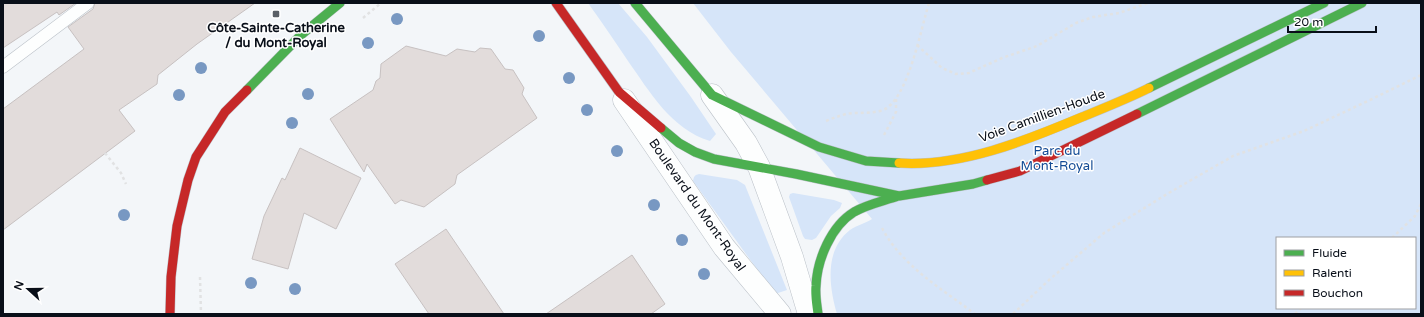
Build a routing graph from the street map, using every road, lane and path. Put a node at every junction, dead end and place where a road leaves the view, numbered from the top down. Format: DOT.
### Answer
graph roads {
  1 [pos="88,3"];
  2 [pos="340,3"];
  3 [pos="381,3"];
  4 [pos="556,3"];
  5 [pos="635,3"];
  6 [pos="929,3"];
  7 [pos="1148,3"];
  8 [pos="1324,3"];
  9 [pos="1362,3"];
  10 [pos="358,22"];
  11 [pos="917,45"];
  12 [pos="3,67"];
  13 [pos="1421,75"];
  14 [pos="619,92"];
  15 [pos="712,95"];
  16 [pos="896,99"];
  17 [pos="826,121"];
  18 [pos="881,141"];
  19 [pos="105,153"];
  20 [pos="759,167"];
  21 [pos="126,184"];
  22 [pos="899,196"];
  23 [pos="1421,204"];
  24 [pos="881,225"];
  25 [pos="1393,237"];
  26 [pos="200,276"];
  27 [pos="170,314"];
  28 [pos="201,314"];
  29 [pos="780,314"];
  30 [pos="809,314"];
  31 [pos="818,314"];
  32 [pos="975,314"];
  33 [pos="1013,314"];
  1 -- 12 [label="lane"];
  2 -- 27 [label="street"];
  3 -- 10 [label="path"];
  4 -- 14 [label="street, Boulevard du Mont-Royal"];
  5 -- 15 [label="street"];
  6 -- 11 [label="path"];
  7 -- 11 [label="path"];
  8 -- 15 [label="street, Voie Camillien-Houde"];
  9 -- 22 [label="street"];
  11 -- 16 [label="path"];
  13 -- 33 [label="path"];
  14 -- 20 [label="street, Boulevard du Mont-Royal"];
  14 -- 29 [label="street, Boulevard du Mont-Royal"];
  15 -- 20 [label="street"];
  16 -- 17 [label="path"];
  16 -- 18 [label="path"];
  19 -- 21 [label="path"];
  20 -- 22 [label="street"];
  20 -- 30 [label="street"];
  22 -- 31 [label="street"];
  23 -- 25 [label="path"];
  24 -- 32 [label="path"];
  26 -- 28 [label="path"];
}
